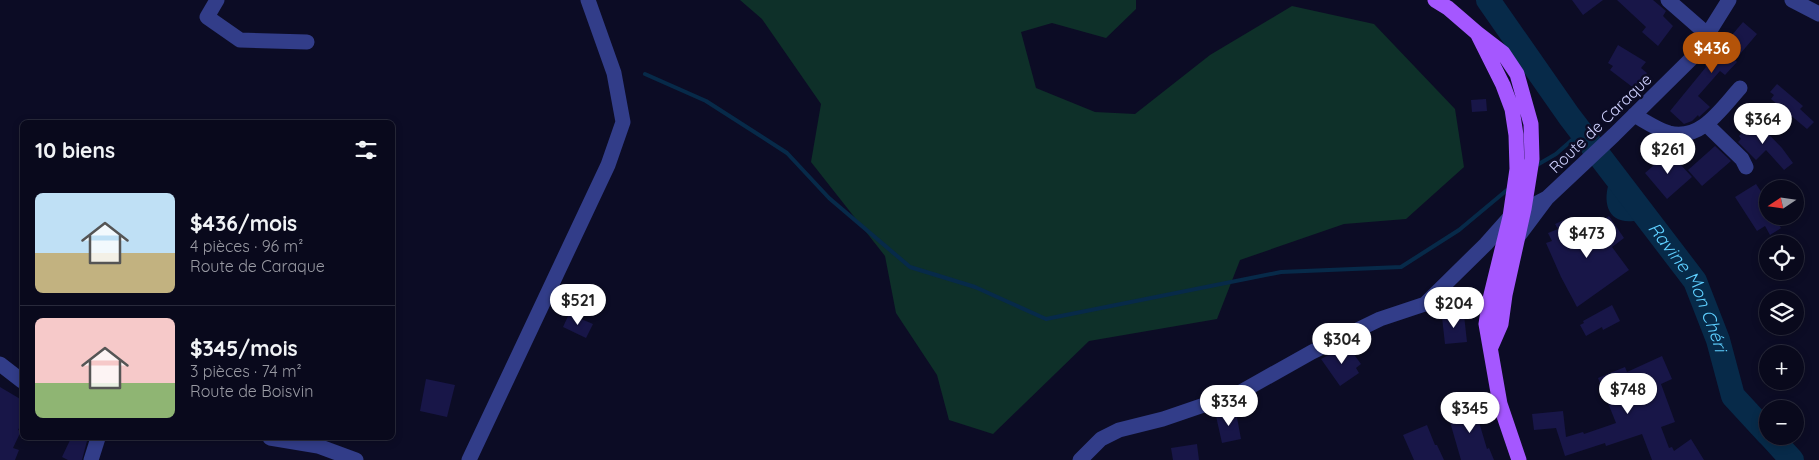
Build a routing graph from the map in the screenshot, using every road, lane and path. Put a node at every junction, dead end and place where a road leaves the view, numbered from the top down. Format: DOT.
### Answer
graph roads {
  1 [pos="217,0"];
  2 [pos="588,0"];
  3 [pos="1435,0"];
  4 [pos="1668,0"];
  5 [pos="1729,0"];
  6 [pos="1792,0"];
  7 [pos="1819,14"];
  8 [pos="1477,33"];
  9 [pos="1708,34"];
  10 [pos="307,42"];
  11 [pos="1740,88"];
  12 [pos="1634,115"];
  13 [pos="1707,125"];
  14 [pos="1746,167"];
  15 [pos="1547,198"];
  16 [pos="1524,209"];
  17 [pos="1510,217"];
  18 [pos="1517,238"];
  19 [pos="1486,244"];
  20 [pos="1502,248"];
  21 [pos="1491,347"];
  22 [pos="0,364"];
  23 [pos="20,379"];
  24 [pos="97,440"];
  25 [pos="282,440"];
  26 [pos="91,460"];
  27 [pos="356,460"];
  28 [pos="469,460"];
  29 [pos="1080,460"];
  30 [pos="1519,460"];
  1 -- 10 [label="street"];
  2 -- 28 [label="street"];
  3 -- 8 [label="main road"];
  4 -- 9 [label="street"];
  5 -- 9 [label="street, Route de Caraque"];
  6 -- 7 [label="street"];
  8 -- 16 [label="main road"];
  8 -- 17 [label="main road"];
  9 -- 12 [label="street, Route de Caraque"];
  11 -- 13 [label="street"];
  12 -- 13 [label="street"];
  12 -- 15 [label="street, Route de Caraque"];
  13 -- 14 [label="street"];
  15 -- 16 [label="street, Route de Caraque"];
  15 -- 18 [label="street, Route de Caraque"];
  16 -- 17 [label="street, Route de Caraque"];
  16 -- 18 [label="main road"];
  17 -- 19 [label="street, Route de Caraque"];
  17 -- 20 [label="main road"];
  18 -- 20 [label="street, Route de Caraque"];
  18 -- 21 [label="main road"];
  19 -- 20 [label="street"];
  19 -- 29 [label="street, Route de Caraque"];
  20 -- 21 [label="main road"];
  21 -- 30 [label="main road"];
  22 -- 23 [label="street"];
  24 -- 26 [label="street"];
  25 -- 27 [label="street"];
}
